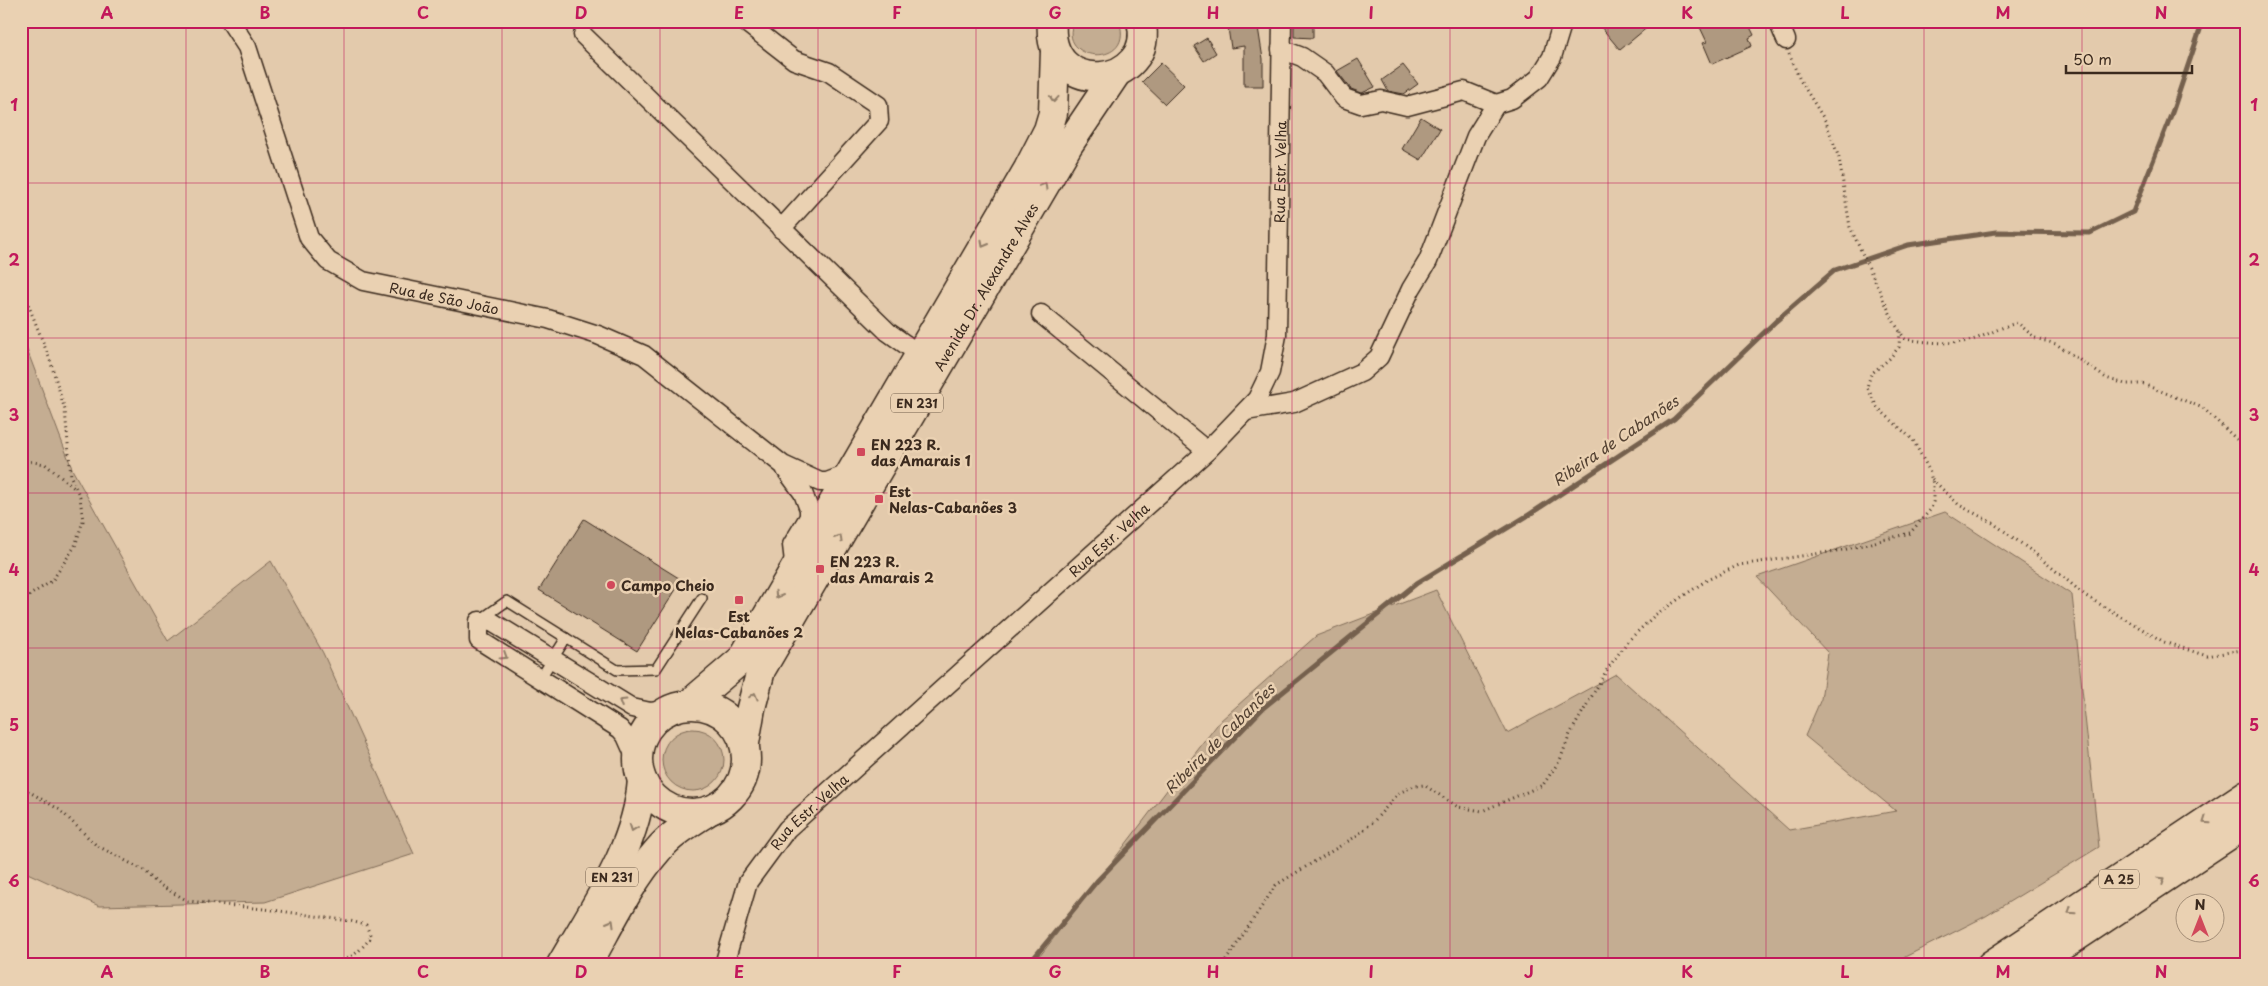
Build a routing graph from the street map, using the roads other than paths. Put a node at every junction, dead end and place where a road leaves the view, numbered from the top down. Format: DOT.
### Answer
graph roads {
  1 [pos="230,21"];
  2 [pos="744,21"];
  3 [pos="1052,21"];
  4 [pos="1282,21"];
  5 [pos="1563,21"];
  6 [pos="1778,21"];
  7 [pos="1143,23"];
  8 [pos="583,35"];
  9 [pos="1786,40"];
  10 [pos="1281,49"];
  11 [pos="1055,50"];
  12 [pos="1116,74"];
  13 [pos="1496,104"];
  14 [pos="781,229"];
  15 [pos="1041,314"];
  16 [pos="919,354"];
  17 [pos="1246,411"];
  18 [pos="1207,451"];
  19 [pos="783,465"];
  20 [pos="848,474"];
  21 [pos="795,566"];
  22 [pos="702,598"];
  23 [pos="479,621"];
  24 [pos="566,638"];
  25 [pos="553,659"];
  26 [pos="540,679"];
  27 [pos="679,707"];
  28 [pos="745,744"];
  29 [pos="640,772"];
  30 [pos="2247,794"];
  31 [pos="711,810"];
  32 [pos="2247,823"];
  33 [pos="561,965"];
  34 [pos="587,965"];
  35 [pos="724,965"];
  36 [pos="1990,965"];
  37 [pos="2034,965"];
  1 -- 19 [label="street, Rua de São João"];
  2 -- 14 [label="street"];
  3 -- 11 [label="main road, EN 231"];
  4 -- 10 [label="street, Rua Estr. Velha"];
  5 -- 13 [label="street"];
  6 -- 9 [label="street"];
  7 -- 12 [label="main road, EN 231"];
  8 -- 14 [label="street"];
  10 -- 13 [label="street"];
  10 -- 17 [label="street, Rua Estr. Velha"];
  11 -- 12 [label="main road"];
  11 -- 16 [label="main road, Avenida Dr. Alexandre Alves / EN 231, one-way"];
  28 -- 12 [label="main road, Avenida Dr. Alexandre Alves / EN 231, one-way"];
  13 -- 17 [label="street"];
  14 -- 16 [label="street"];
  15 -- 18 [label="street"];
  16 -- 20 [label="main road, Avenida Dr. Alexandre Alves / EN 231"];
  17 -- 18 [label="street, Rua Estr. Velha"];
  18 -- 35 [label="street, Rua Estr. Velha"];
  19 -- 20 [label="street"];
  19 -- 21 [label="street"];
  20 -- 21 [label="main road, Avenida Dr. Alexandre Alves / EN 231"];
  21 -- 27 [label="main road, Avenida Dr. Alexandre Alves / EN 231, one-way"];
  22 -- 24 [label="lane"];
  23 -- 24 [label="lane"];
  23 -- 25 [label="street"];
  23 -- 26 [label="street, one-way"];
  24 -- 25 [label="lane"];
  25 -- 26 [label="lane"];
  27 -- 25 [label="street, one-way"];
  26 -- 29 [label="street"];
  27 -- 28 [label="main road, EN 231"];
  27 -- 29 [label="main road, EN 231"];
  28 -- 31 [label="main road, EN 231"];
  29 -- 31 [label="main road, EN 231"];
  29 -- 33 [label="main road, EN 231, one-way"];
  30 -- 36 [label="main road, A 25, one-way"];
  34 -- 31 [label="main road, EN 231, one-way"];
  37 -- 32 [label="main road, A 25, one-way"];
}
